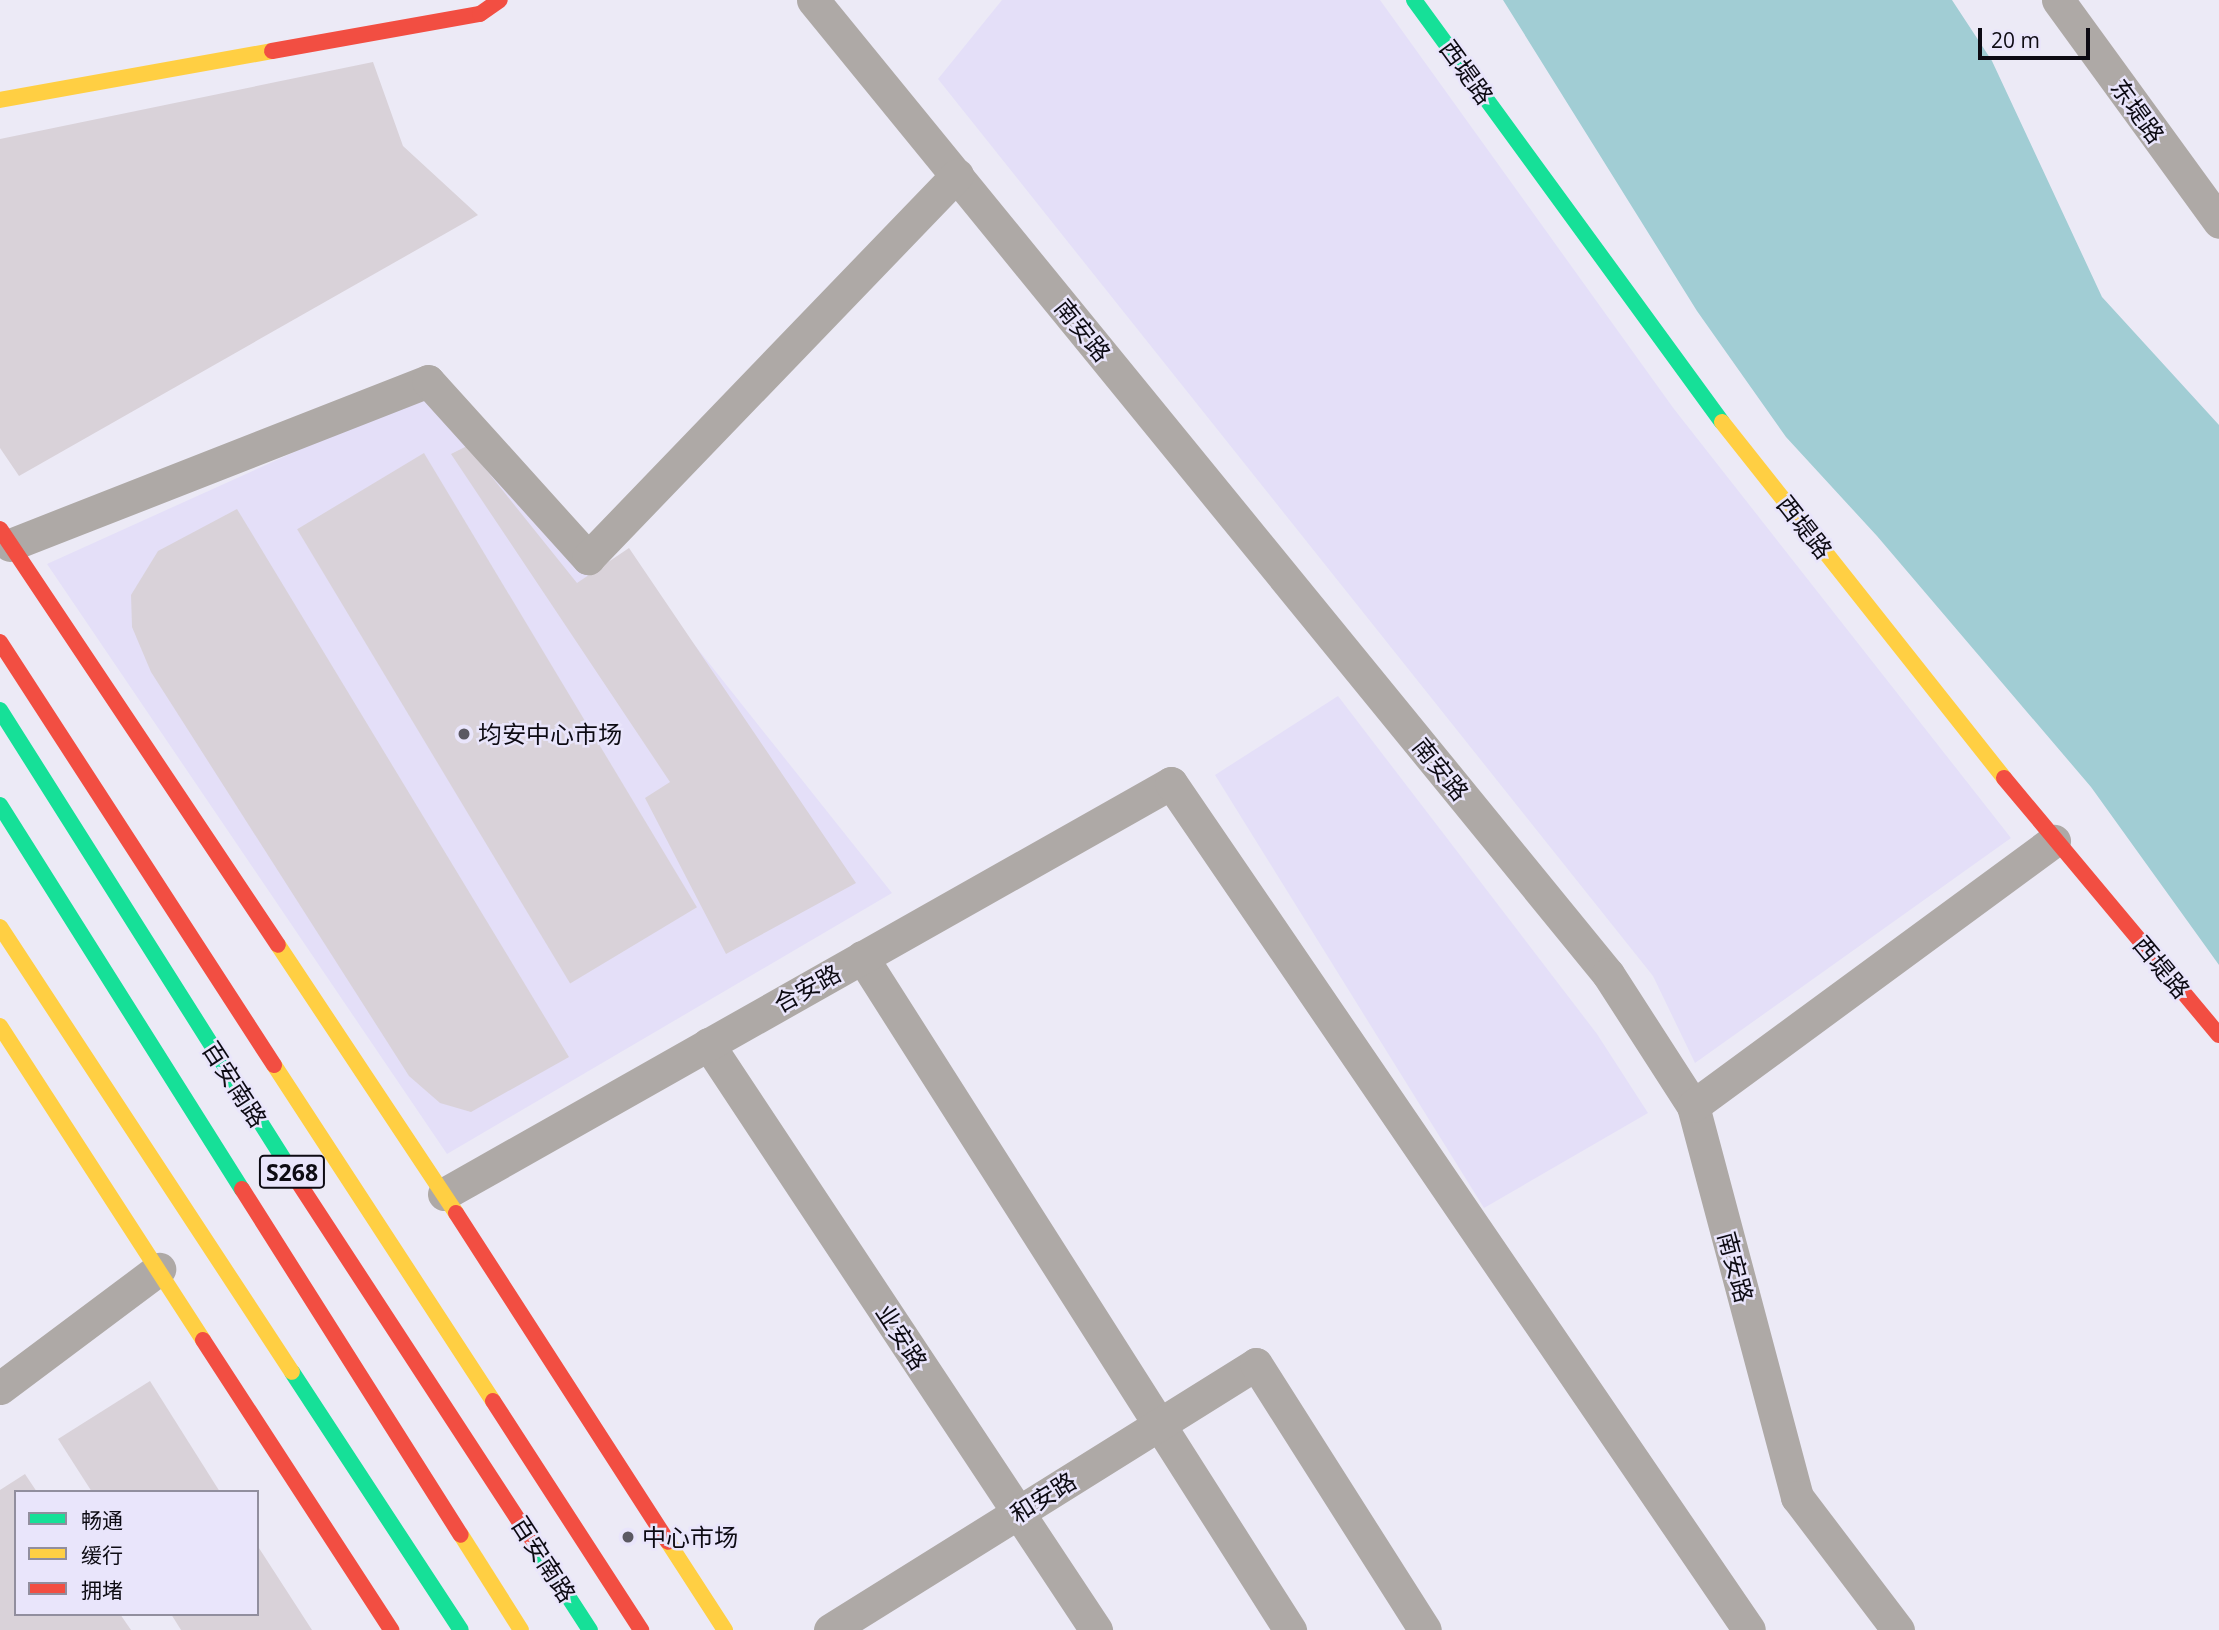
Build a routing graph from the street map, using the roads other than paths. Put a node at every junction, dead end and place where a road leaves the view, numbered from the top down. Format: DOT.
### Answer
graph roads {
  1 [pos="500,0"];
  2 [pos="813,0"];
  3 [pos="1414,0"];
  4 [pos="2058,0"];
  5 [pos="0,100"];
  6 [pos="957,175"];
  7 [pos="2219,222"];
  8 [pos="5,537"];
  9 [pos="0,642"];
  10 [pos="0,710"];
  11 [pos="0,805"];
  12 [pos="2054,841"];
  13 [pos="0,927"];
  14 [pos="862,957"];
  15 [pos="0,1026"];
  16 [pos="2219,1035"];
  17 [pos="708,1044"];
  18 [pos="1693,1105"];
  19 [pos="444,1194"];
  20 [pos="159,1269"];
  21 [pos="0,1388"];
  22 [pos="1160,1424"];
  23 [pos="1018,1513"];
  24 [pos="391,1630"];
  25 [pos="461,1630"];
  26 [pos="521,1630"];
  27 [pos="590,1630"];
  28 [pos="641,1630"];
  29 [pos="725,1630"];
  30 [pos="830,1630"];
  31 [pos="1096,1630"];
  32 [pos="1290,1630"];
  33 [pos="1425,1630"];
  34 [pos="1749,1630"];
  35 [pos="1898,1630"];
  1 -- 5 [label="main road"];
  2 -- 6 [label="street, 南安路"];
  3 -- 12 [label="main road, 西堤路"];
  4 -- 7 [label="street, 东堤路"];
  6 -- 8 [label="street"];
  6 -- 18 [label="street, 南安路"];
  8 -- 19 [label="main road"];
  9 -- 28 [label="main road"];
  10 -- 27 [label="main road, 百安南路 / S268"];
  11 -- 26 [label="main road, 百安南路 / S268"];
  12 -- 16 [label="main road, 西堤路"];
  12 -- 18 [label="street"];
  13 -- 25 [label="main road"];
  14 -- 17 [label="street, 合安路"];
  14 -- 22 [label="street"];
  14 -- 34 [label="street, 合安路"];
  15 -- 20 [label="main road"];
  17 -- 19 [label="street, 合安路"];
  17 -- 23 [label="street, 业安路"];
  18 -- 35 [label="street, 南安路"];
  19 -- 29 [label="main road"];
  20 -- 21 [label="street"];
  20 -- 24 [label="main road"];
  22 -- 23 [label="street, 和安路"];
  22 -- 32 [label="street"];
  22 -- 33 [label="street, 和安路"];
  23 -- 30 [label="street, 和安路"];
  23 -- 31 [label="street, 业安路"];
}
